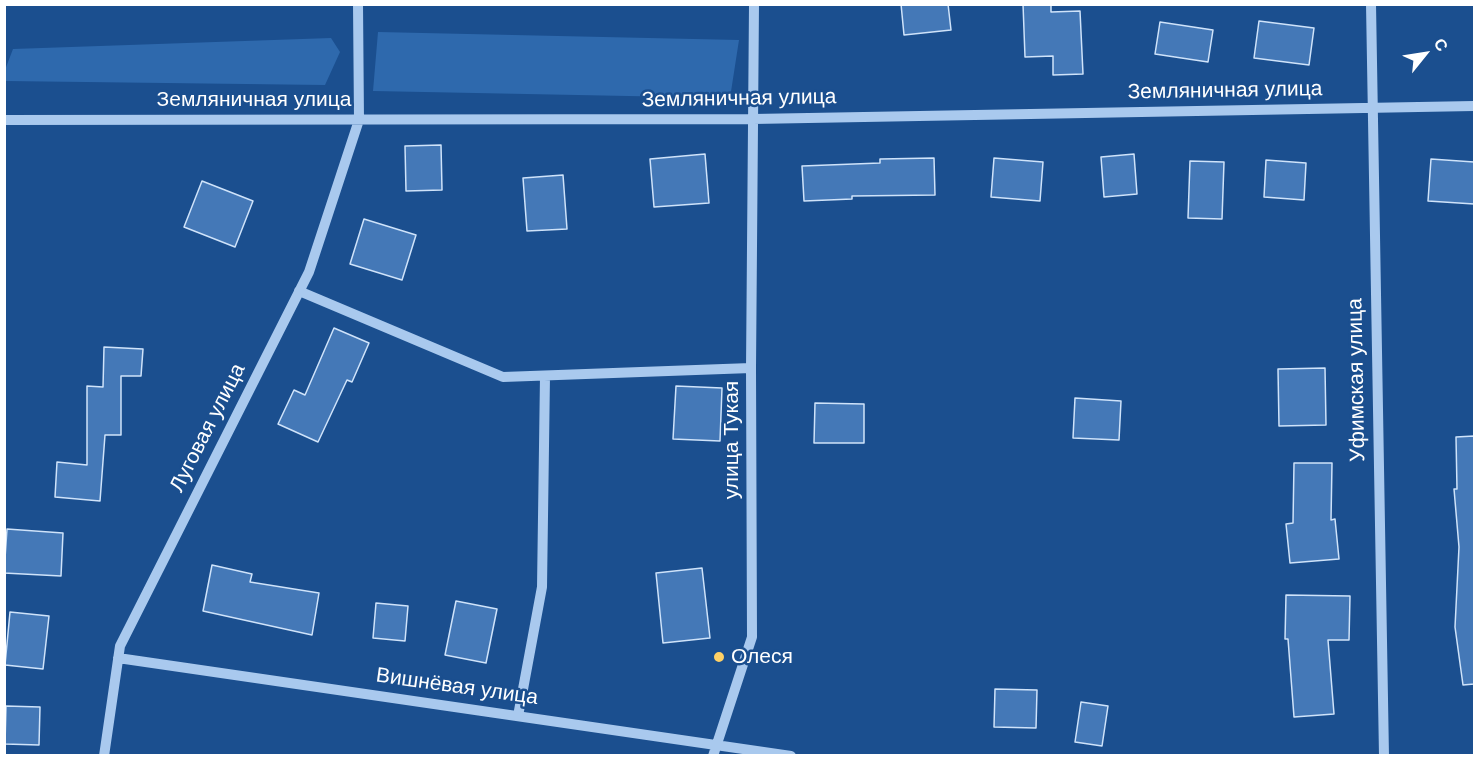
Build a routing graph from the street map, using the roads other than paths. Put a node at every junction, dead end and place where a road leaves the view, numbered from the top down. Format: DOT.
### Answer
graph roads {
  1 [pos="358,4"];
  2 [pos="754,4"];
  3 [pos="1371,4"];
  4 [pos="1474,106"];
  5 [pos="1371,108"];
  6 [pos="753,119"];
  7 [pos="4,120"];
  8 [pos="359,120"];
  9 [pos="299,291"];
  10 [pos="751,368"];
  11 [pos="545,376"];
  12 [pos="118,658"];
  13 [pos="518,716"];
  14 [pos="714,750"];
  15 [pos="104,756"];
  16 [pos="791,756"];
  17 [pos="1384,756"];
  1 -- 8 [label="street, Луговая улица"];
  2 -- 6 [label="street, улица Тукая"];
  3 -- 5 [label="street, Уфимская улица"];
  4 -- 5 [label="street, Земляничная улица"];
  5 -- 6 [label="street, Земляничная улица"];
  5 -- 17 [label="street, Уфимская улица"];
  6 -- 8 [label="street, Земляничная улица"];
  6 -- 10 [label="street, улица Тукая"];
  7 -- 8 [label="street, Земляничная улица"];
  8 -- 9 [label="street, Луговая улица"];
  9 -- 11 [label="street"];
  9 -- 12 [label="street, Луговая улица"];
  10 -- 11 [label="street"];
  10 -- 14 [label="street, улица Тукая"];
  11 -- 13 [label="street"];
  12 -- 13 [label="street, Вишнёвая улица"];
  12 -- 15 [label="street, Луговая улица"];
  13 -- 14 [label="street, Вишнёвая улица"];
  14 -- 16 [label="street, Вишнёвая улица"];
}
